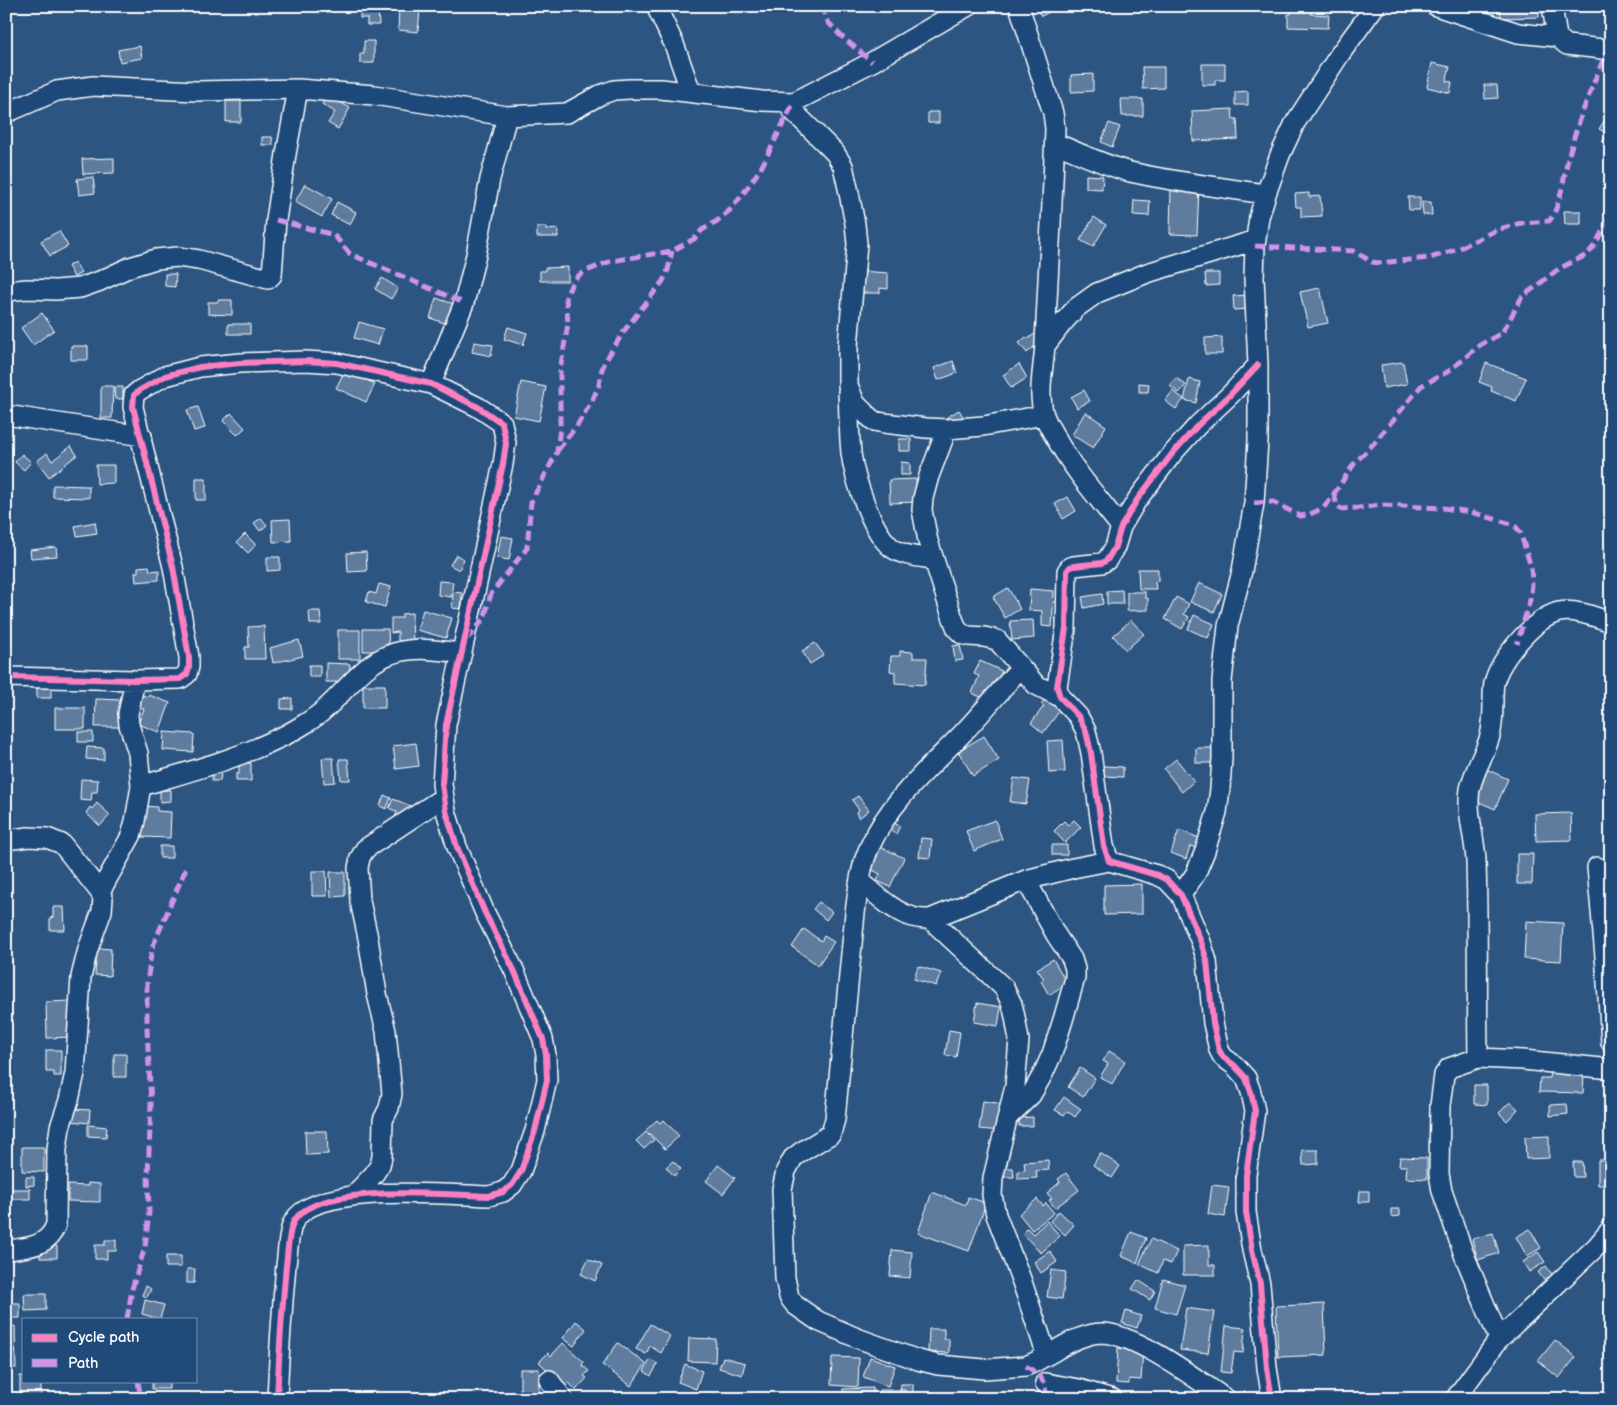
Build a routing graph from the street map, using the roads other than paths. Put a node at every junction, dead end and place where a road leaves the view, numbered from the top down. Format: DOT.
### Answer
graph roads {
  1 [pos="656,6"];
  2 [pos="968,6"];
  3 [pos="1019,6"];
  4 [pos="1374,6"];
  5 [pos="1436,6"];
  6 [pos="1552,6"];
  7 [pos="1557,37"];
  8 [pos="1611,50"];
  9 [pos="298,89"];
  10 [pos="691,92"];
  11 [pos="791,109"];
  12 [pos="6,112"];
  13 [pos="508,116"];
  14 [pos="1055,142"];
  15 [pos="1266,194"];
  16 [pos="1256,240"];
  17 [pos="6,291"];
  18 [pos="1045,346"];
  19 [pos="1258,365"];
  20 [pos="431,384"];
  21 [pos="848,385"];
  22 [pos="6,415"];
  23 [pos="1044,415"];
  24 [pos="947,429"];
  25 [pos="142,436"];
  26 [pos="1121,527"];
  27 [pos="933,559"];
  28 [pos="1611,622"];
  29 [pos="462,653"];
  30 [pos="1020,668"];
  31 [pos="6,677"];
  32 [pos="135,680"];
  33 [pos="1060,697"];
  34 [pos="141,786"];
  35 [pos="444,797"];
  36 [pos="6,840"];
  37 [pos="1109,861"];
  38 [pos="1597,867"];
  39 [pos="1026,880"];
  40 [pos="860,881"];
  41 [pos="100,892"];
  42 [pos="1181,895"];
  43 [pos="930,919"];
  44 [pos="1611,1042"];
  45 [pos="1478,1058"];
  46 [pos="1611,1069"];
  47 [pos="1008,1117"];
  48 [pos="353,1196"];
  49 [pos="1611,1229"];
  50 [pos="6,1250"];
  51 [pos="1499,1339"];
  52 [pos="1053,1352"];
  53 [pos="549,1380"];
  54 [pos="1045,1383"];
  55 [pos="277,1399"];
  56 [pos="563,1399"];
  57 [pos="1113,1399"];
  58 [pos="1226,1399"];
  59 [pos="1272,1399"];
  60 [pos="1454,1399"];
  1 -- 10 [label="street"];
  2 -- 10 [label="street"];
  3 -- 14 [label="street"];
  4 -- 15 [label="street"];
  5 -- 7 [label="street"];
  6 -- 7 [label="street"];
  7 -- 8 [label="street"];
  9 -- 12 [label="street"];
  9 -- 13 [label="street"];
  9 -- 17 [label="street"];
  10 -- 13 [label="street"];
  11 -- 21 [label="street"];
  13 -- 20 [label="street"];
  14 -- 15 [label="street"];
  14 -- 18 [label="street"];
  15 -- 16 [label="street"];
  16 -- 18 [label="street"];
  16 -- 19 [label="street"];
  18 -- 23 [label="street"];
  19 -- 26 [label="street"];
  19 -- 42 [label="street"];
  20 -- 25 [label="street"];
  20 -- 29 [label="street"];
  21 -- 24 [label="street"];
  21 -- 27 [label="street"];
  22 -- 25 [label="street"];
  23 -- 24 [label="street"];
  23 -- 26 [label="street"];
  24 -- 27 [label="street"];
  25 -- 32 [label="street"];
  26 -- 33 [label="street"];
  27 -- 30 [label="street"];
  28 -- 45 [label="street"];
  29 -- 34 [label="street"];
  29 -- 35 [label="street"];
  30 -- 33 [label="street"];
  30 -- 40 [label="street"];
  31 -- 32 [label="street"];
  32 -- 34 [label="street"];
  33 -- 37 [label="street"];
  34 -- 41 [label="street"];
  35 -- 48 [label="street"];
  35 -- 48 [label="street"];
  36 -- 41 [label="street"];
  37 -- 39 [label="street"];
  37 -- 42 [label="street"];
  38 -- 44 [label="street"];
  39 -- 43 [label="street"];
  39 -- 47 [label="street"];
  40 -- 43 [label="street"];
  40 -- 52 [label="street"];
  41 -- 50 [label="street"];
  42 -- 59 [label="street"];
  43 -- 47 [label="street"];
  45 -- 46 [label="street"];
  45 -- 51 [label="street"];
  47 -- 52 [label="street"];
  48 -- 55 [label="street"];
  49 -- 51 [label="street"];
  51 -- 60 [label="street"];
  52 -- 58 [label="street"];
  53 -- 56 [label="street"];
  54 -- 57 [label="street"];
}
